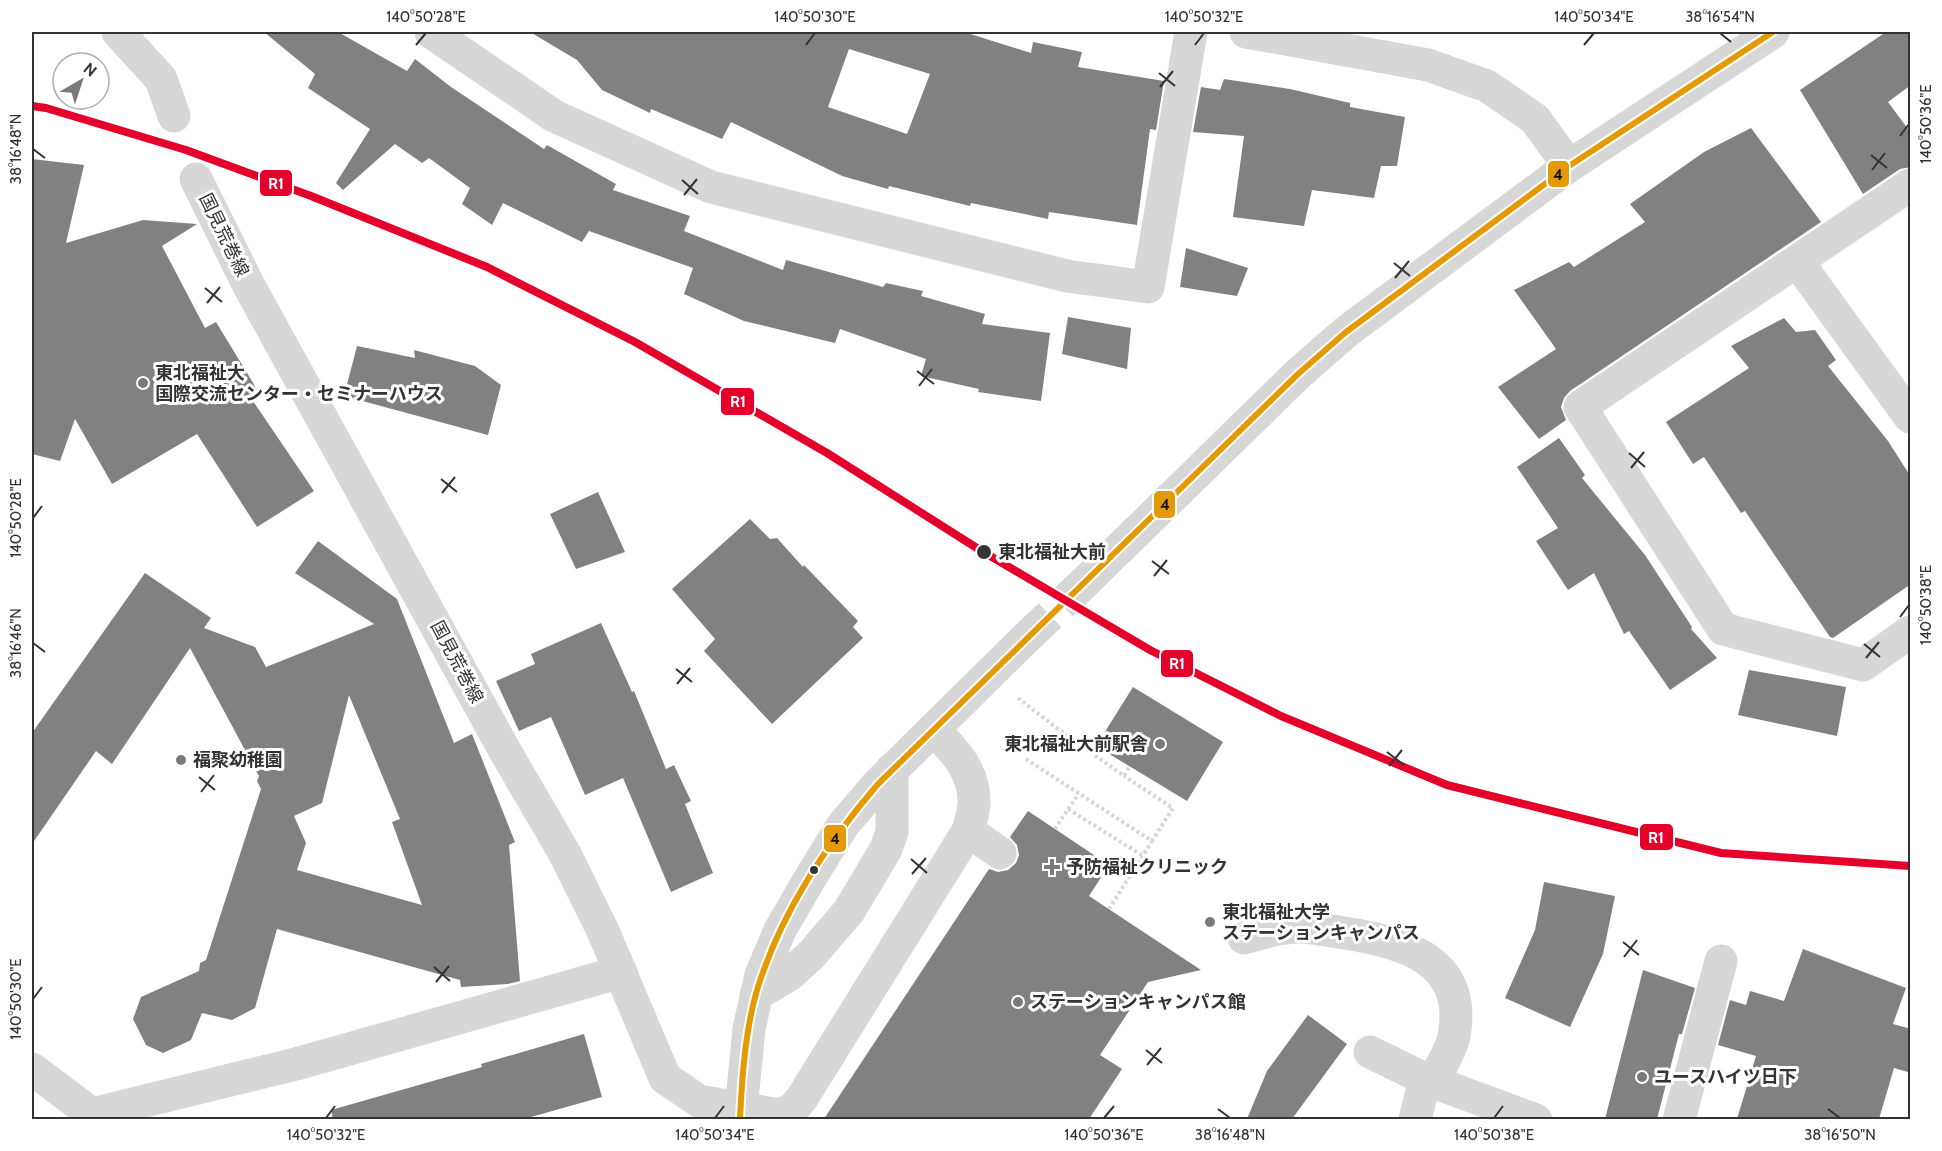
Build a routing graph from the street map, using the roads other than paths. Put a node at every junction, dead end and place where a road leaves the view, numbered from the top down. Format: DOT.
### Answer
graph roads {
  1 [pos="118,32"];
  2 [pos="431,32"];
  3 [pos="1191,32"];
  4 [pos="1246,32"];
  5 [pos="1773,32"];
  6 [pos="174,116"];
  7 [pos="1569,166"];
  8 [pos="196,179"];
  9 [pos="1911,185"];
  10 [pos="1797,261"];
  11 [pos="1911,417"];
  12 [pos="1084,583"];
  13 [pos="1911,632"];
  14 [pos="1026,638"];
  15 [pos="933,730"];
  16 [pos="892,769"];
  17 [pos="968,831"];
  18 [pos="1000,853"];
  19 [pos="1244,938"];
  20 [pos="1721,962"];
  21 [pos="621,972"];
  22 [pos="756,995"];
  23 [pos="1370,1052"];
  24 [pos="32,1069"];
  25 [pos="1429,1080"];
  26 [pos="741,1114"];
  27 [pos="90,1117"];
  28 [pos="1414,1119"];
  29 [pos="1536,1119"];
  30 [pos="1679,1119"];
  1 -- 6 [label="street"];
  2 -- 3 [label="street"];
  4 -- 7 [label="street"];
  5 -- 7 [label="street"];
  7 -- 12 [label="street"];
  8 -- 21 [label="street, 国見荒巻線"];
  9 -- 10 [label="street"];
  10 -- 11 [label="street"];
  10 -- 13 [label="street"];
  14 -- 15 [label="street"];
  15 -- 16 [label="street"];
  15 -- 17 [label="street, 国見荒巻線"];
  16 -- 22 [label="street"];
  16 -- 22 [label="street"];
  17 -- 18 [label="street"];
  17 -- 26 [label="street, 国見荒巻線"];
  19 -- 25 [label="street"];
  20 -- 30 [label="street"];
  21 -- 26 [label="street, 国見荒巻線"];
  21 -- 27 [label="street"];
  22 -- 26 [label="street"];
  23 -- 25 [label="street"];
  24 -- 27 [label="street"];
  25 -- 28 [label="street"];
  25 -- 29 [label="street"];
}
